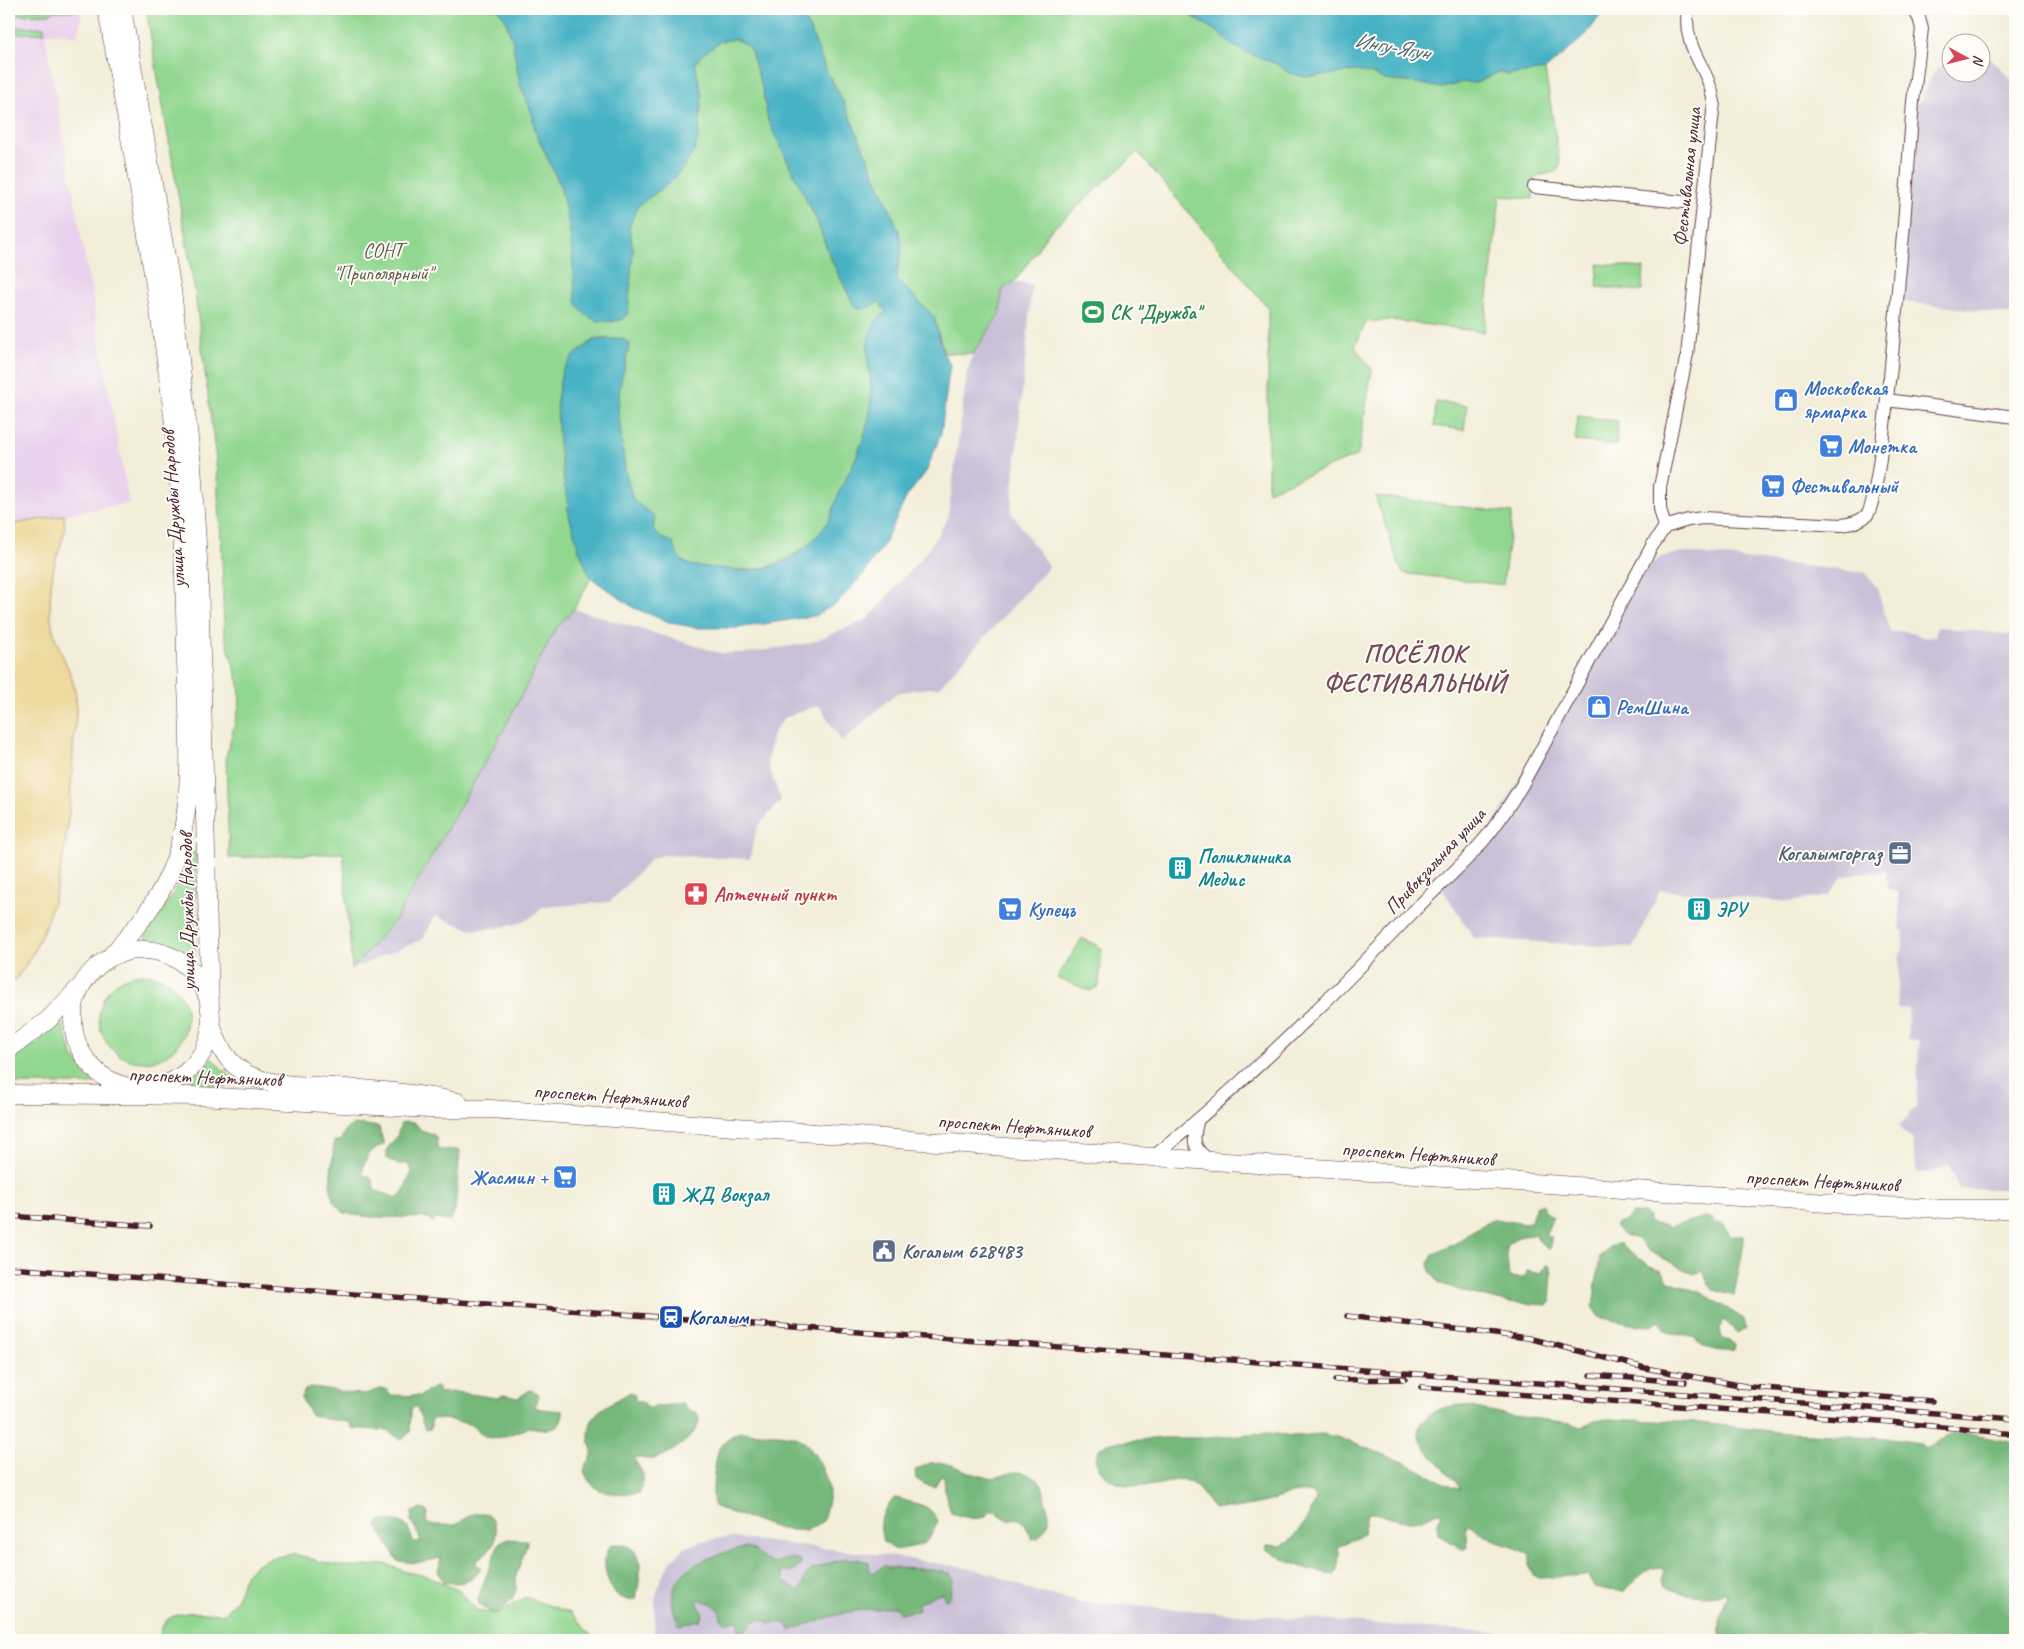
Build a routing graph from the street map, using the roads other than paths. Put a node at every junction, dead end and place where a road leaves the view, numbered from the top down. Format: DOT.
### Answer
graph roads {
  1 [pos="107,9"];
  2 [pos="122,9"];
  3 [pos="1688,9"];
  4 [pos="1913,9"];
  5 [pos="1534,187"];
  6 [pos="1703,204"];
  7 [pos="1887,400"];
  8 [pos="2015,417"];
  9 [pos="1665,527"];
  10 [pos="109,958"];
  11 [pos="83,983"];
  12 [pos="210,1015"];
  13 [pos="9,1049"];
  14 [pos="142,1087"];
  15 [pos="9,1094"];
  16 [pos="83,1095"];
  17 [pos="199,1096"];
  18 [pos="491,1109"];
  19 [pos="1198,1120"];
  20 [pos="1153,1157"];
  21 [pos="1212,1161"];
  22 [pos="2015,1209"];
  1 -- 10 [label="main road, улица Дружбы Народов"];
  2 -- 12 [label="main road, улица Дружбы Народов"];
  3 -- 6 [label="street, Фестивальная улица"];
  4 -- 7 [label="street"];
  5 -- 6 [label="street"];
  6 -- 9 [label="street, Фестивальная улица"];
  7 -- 8 [label="street"];
  7 -- 9 [label="street"];
  9 -- 19 [label="street, Привокзальная улица"];
  10 -- 11 [label="main road"];
  10 -- 12 [label="main road"];
  11 -- 13 [label="main road"];
  11 -- 14 [label="main road"];
  12 -- 14 [label="main road"];
  12 -- 18 [label="main road"];
  14 -- 16 [label="main road"];
  14 -- 17 [label="main road"];
  15 -- 16 [label="main road, проспект Нефтяников"];
  16 -- 17 [label="main road, проспект Нефтяников"];
  17 -- 18 [label="main road, проспект Нефтяников"];
  18 -- 20 [label="main road, проспект Нефтяников"];
  19 -- 20 [label="street, Привокзальная улица"];
  19 -- 21 [label="street"];
  20 -- 21 [label="main road, проспект Нефтяников"];
  21 -- 22 [label="main road, проспект Нефтяников"];
}
